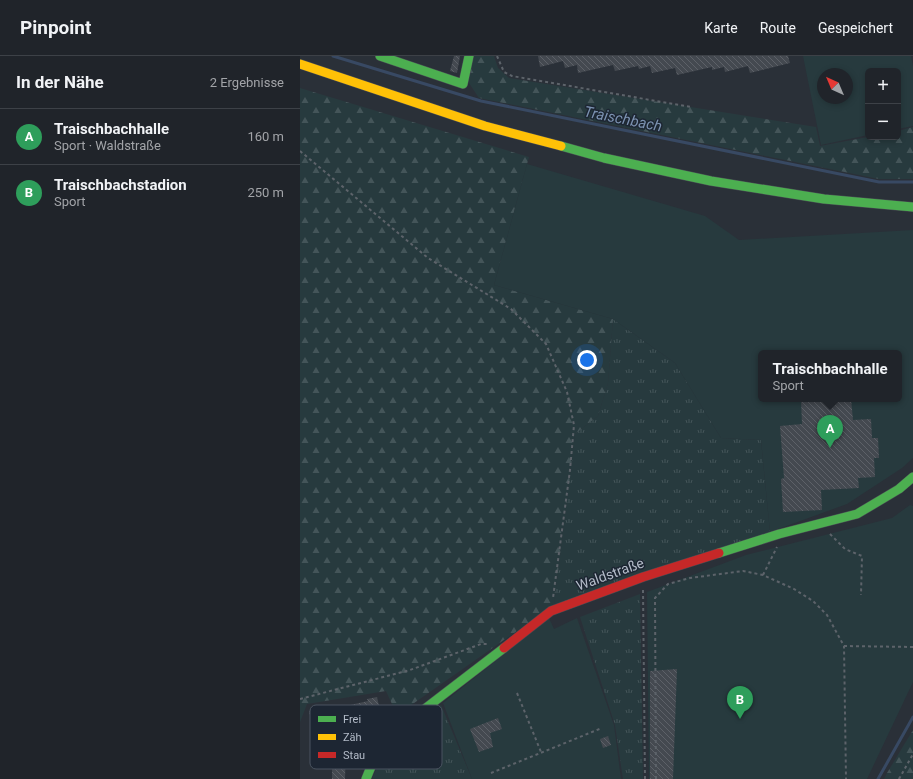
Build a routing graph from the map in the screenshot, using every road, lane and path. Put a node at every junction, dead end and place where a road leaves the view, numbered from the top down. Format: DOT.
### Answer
graph roads {
  1 [pos="380,56"];
  2 [pos="469,56"];
  3 [pos="497,56"];
  4 [pos="300,64"];
  5 [pos="691,107"];
  6 [pos="300,151"];
  7 [pos="913,207"];
  8 [pos="913,477"];
  9 [pos="826,523"];
  10 [pos="779,534"];
  11 [pos="763,575"];
  12 [pos="643,577"];
  13 [pos="861,595"];
  14 [pos="551,611"];
  15 [pos="508,643"];
  16 [pos="844,646"];
  17 [pos="913,647"];
  18 [pos="517,692"];
  19 [pos="300,699"];
  20 [pos="429,705"];
  21 [pos="602,728"];
  22 [pos="542,752"];
  23 [pos="913,754"];
  24 [pos="370,769"];
  25 [pos="491,773"];
  26 [pos="366,779"];
  27 [pos="645,779"];
  28 [pos="656,779"];
  29 [pos="846,779"];
  30 [pos="899,779"];
  1 -- 2 [label="street"];
  3 -- 5 [label="path"];
  4 -- 7 [label="street"];
  6 -- 14 [label="path"];
  8 -- 9 [label="street, Waldstraße"];
  9 -- 10 [label="street, Waldstraße"];
  9 -- 13 [label="path"];
  10 -- 11 [label="path"];
  10 -- 12 [label="street, Waldstraße"];
  11 -- 16 [label="path"];
  11 -- 28 [label="path"];
  12 -- 14 [label="street, Waldstraße"];
  12 -- 27 [label="path"];
  14 -- 15 [label="street, Waldstraße"];
  15 -- 19 [label="path"];
  15 -- 20 [label="street, Waldstraße"];
  16 -- 17 [label="path"];
  16 -- 29 [label="path"];
  18 -- 22 [label="path"];
  21 -- 22 [label="path"];
  22 -- 25 [label="path"];
  23 -- 30 [label="path"];
  24 -- 26 [label="street, Waldstraße"];
}
